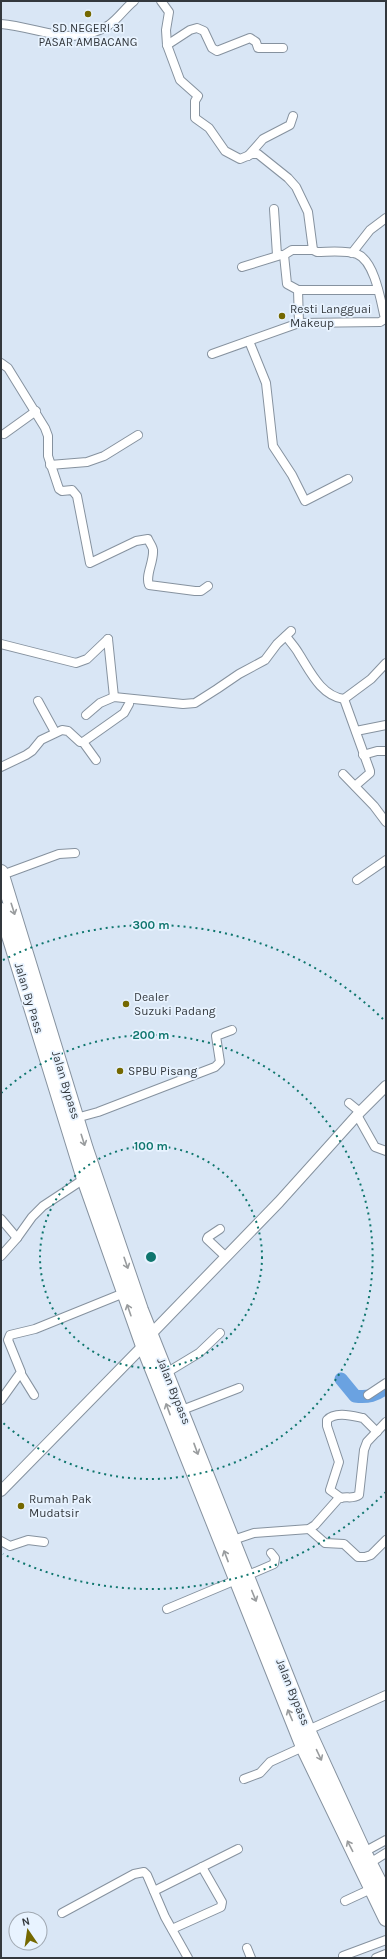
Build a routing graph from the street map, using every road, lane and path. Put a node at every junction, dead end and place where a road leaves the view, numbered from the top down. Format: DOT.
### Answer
graph roads {
  1 [pos="134,1"];
  2 [pos="161,1"];
  3 [pos="1,24"];
  4 [pos="167,45"];
  5 [pos="283,48"];
  6 [pos="293,116"];
  7 [pos="247,157"];
  8 [pos="274,209"];
  9 [pos="386,218"];
  10 [pos="313,250"];
  11 [pos="352,253"];
  12 [pos="280,255"];
  13 [pos="242,267"];
  14 [pos="298,290"];
  15 [pos="378,290"];
  16 [pos="299,323"];
  17 [pos="249,341"];
  18 [pos="212,354"];
  19 [pos="1,363"];
  20 [pos="36,412"];
  21 [pos="4,434"];
  22 [pos="138,435"];
  23 [pos="50,465"];
  24 [pos="348,478"];
  25 [pos="208,586"];
  26 [pos="1,644"];
  27 [pos="386,663"];
  28 [pos="114,697"];
  29 [pos="344,699"];
  30 [pos="38,701"];
  31 [pos="129,704"];
  32 [pos="86,715"];
  33 [pos="386,725"];
  34 [pos="356,731"];
  35 [pos="55,732"];
  36 [pos="83,742"];
  37 [pos="386,751"];
  38 [pos="363,755"];
  39 [pos="96,760"];
  40 [pos="1,767"];
  41 [pos="343,774"];
  42 [pos="355,786"];
  43 [pos="386,822"];
  44 [pos="75,853"];
  45 [pos="386,860"];
  46 [pos="2,880"];
  47 [pos="357,880"];
  48 [pos="1,910"];
  49 [pos="232,1030"];
  50 [pos="386,1086"];
  51 [pos="349,1102"];
  52 [pos="358,1114"];
  53 [pos="76,1118"];
  54 [pos="386,1151"];
  55 [pos="84,1179"];
  56 [pos="1,1219"];
  57 [pos="220,1229"];
  58 [pos="17,1238"];
  59 [pos="1,1256"];
  60 [pos="225,1256"];
  61 [pos="124,1293"];
  62 [pos="220,1333"];
  63 [pos="151,1334"];
  64 [pos="143,1346"];
  65 [pos="166,1373"];
  66 [pos="20,1374"];
  67 [pos="386,1383"];
  68 [pos="239,1388"];
  69 [pos="34,1395"];
  70 [pos="368,1395"];
  71 [pos="1,1400"];
  72 [pos="182,1410"];
  73 [pos="386,1422"];
  74 [pos="377,1432"];
  75 [pos="1,1491"];
  76 [pos="340,1498"];
  77 [pos="309,1529"];
  78 [pos="233,1540"];
  79 [pos="386,1540"];
  80 [pos="1,1541"];
  81 [pos="44,1542"];
  82 [pos="271,1553"];
  83 [pos="241,1578"];
  84 [pos="167,1609"];
  85 [pos="261,1629"];
  86 [pos="386,1695"];
  87 [pos="308,1730"];
  88 [pos="303,1747"];
  89 [pos="244,1779"];
  90 [pos="386,1840"];
  91 [pos="238,1849"];
  92 [pos="386,1853"];
  93 [pos="367,1858"];
  94 [pos="202,1867"];
  95 [pos="371,1889"];
  96 [pos="154,1891"];
  97 [pos="386,1895"];
  98 [pos="345,1901"];
  99 [pos="62,1913"];
  100 [pos="386,1919"];
  101 [pos="172,1928"];
  102 [pos="386,1940"];
  103 [pos="247,1948"];
  104 [pos="386,1954"];
  105 [pos="343,1956"];
  106 [pos="188,1958"];
  107 [pos="251,1958"];
  108 [pos="376,1958"];
  1 -- 3 [label="street"];
  2 -- 4 [label="street"];
  4 -- 5 [label="street"];
  4 -- 7 [label="street"];
  6 -- 7 [label="street"];
  7 -- 10 [label="street"];
  8 -- 12 [label="street"];
  9 -- 11 [label="street"];
  10 -- 11 [label="street"];
  10 -- 12 [label="street"];
  11 -- 15 [label="street"];
  12 -- 13 [label="street"];
  12 -- 14 [label="street"];
  14 -- 15 [label="street"];
  14 -- 16 [label="street"];
  15 -- 16 [label="street"];
  16 -- 17 [label="street"];
  17 -- 18 [label="street"];
  17 -- 24 [label="street"];
  19 -- 20 [label="street"];
  20 -- 21 [label="street"];
  20 -- 23 [label="street"];
  22 -- 23 [label="street"];
  23 -- 25 [label="street"];
  26 -- 28 [label="street"];
  27 -- 29 [label="street"];
  28 -- 29 [label="street"];
  28 -- 32 [label="street"];
  29 -- 34 [label="street"];
  30 -- 35 [label="street"];
  31 -- 36 [label="street"];
  33 -- 34 [label="street"];
  34 -- 38 [label="street"];
  35 -- 36 [label="street"];
  35 -- 40 [label="street"];
  36 -- 39 [label="street"];
  37 -- 38 [label="street"];
  38 -- 42 [label="street"];
  41 -- 42 [label="street"];
  42 -- 43 [label="street"];
  44 -- 46 [label="street"];
  45 -- 47 [label="street"];
  46 -- 53 [label="highway, Jalan Bypass, one-way"];
  48 -- 55 [label="highway, Jalan By Pass"];
  49 -- 53 [label="street"];
  50 -- 52 [label="street"];
  51 -- 52 [label="street"];
  52 -- 54 [label="street"];
  52 -- 60 [label="street"];
  53 -- 63 [label="highway, Jalan Bypass, one-way"];
  55 -- 58 [label="street"];
  55 -- 61 [label="highway"];
  56 -- 58 [label="street"];
  57 -- 60 [label="street"];
  58 -- 59 [label="street"];
  60 -- 63 [label="street"];
  64 -- 61 [label="highway, one-way"];
  61 -- 66 [label="street"];
  62 -- 65 [label="street"];
  63 -- 64 [label="street"];
  63 -- 65 [label="highway, Jalan Bypass"];
  64 -- 75 [label="street"];
  83 -- 64 [label="highway, one-way"];
  65 -- 72 [label="highway, Jalan Bypass"];
  66 -- 69 [label="street"];
  66 -- 71 [label="street"];
  67 -- 70 [label="street"];
  68 -- 72 [label="street"];
  72 -- 78 [label="highway, Jalan Bypass, one-way"];
  73 -- 74 [label="street"];
  74 -- 76 [label="street"];
  74 -- 76 [label="street"];
  76 -- 77 [label="street"];
  77 -- 78 [label="street"];
  77 -- 79 [label="street"];
  78 -- 83 [label="highway, Jalan Bypass"];
  80 -- 81 [label="street"];
  82 -- 83 [label="street"];
  83 -- 84 [label="street"];
  83 -- 85 [label="highway"];
  85 -- 87 [label="highway, Jalan Bypass"];
  88 -- 85 [label="highway, one-way"];
  86 -- 87 [label="street"];
  87 -- 93 [label="highway, Jalan Bypass, one-way"];
  88 -- 89 [label="street"];
  95 -- 88 [label="highway, one-way"];
  90 -- 93 [label="street"];
  91 -- 94 [label="street"];
  92 -- 93 [label="street"];
  93 -- 97 [label="highway, Jalan Bypass"];
  94 -- 96 [label="street"];
  94 -- 101 [label="street"];
  95 -- 98 [label="street"];
  95 -- 100 [label="highway"];
  96 -- 99 [label="street"];
  96 -- 101 [label="street"];
  101 -- 106 [label="street"];
  102 -- 105 [label="street"];
  103 -- 107 [label="street"];
  104 -- 108 [label="street"];
}
